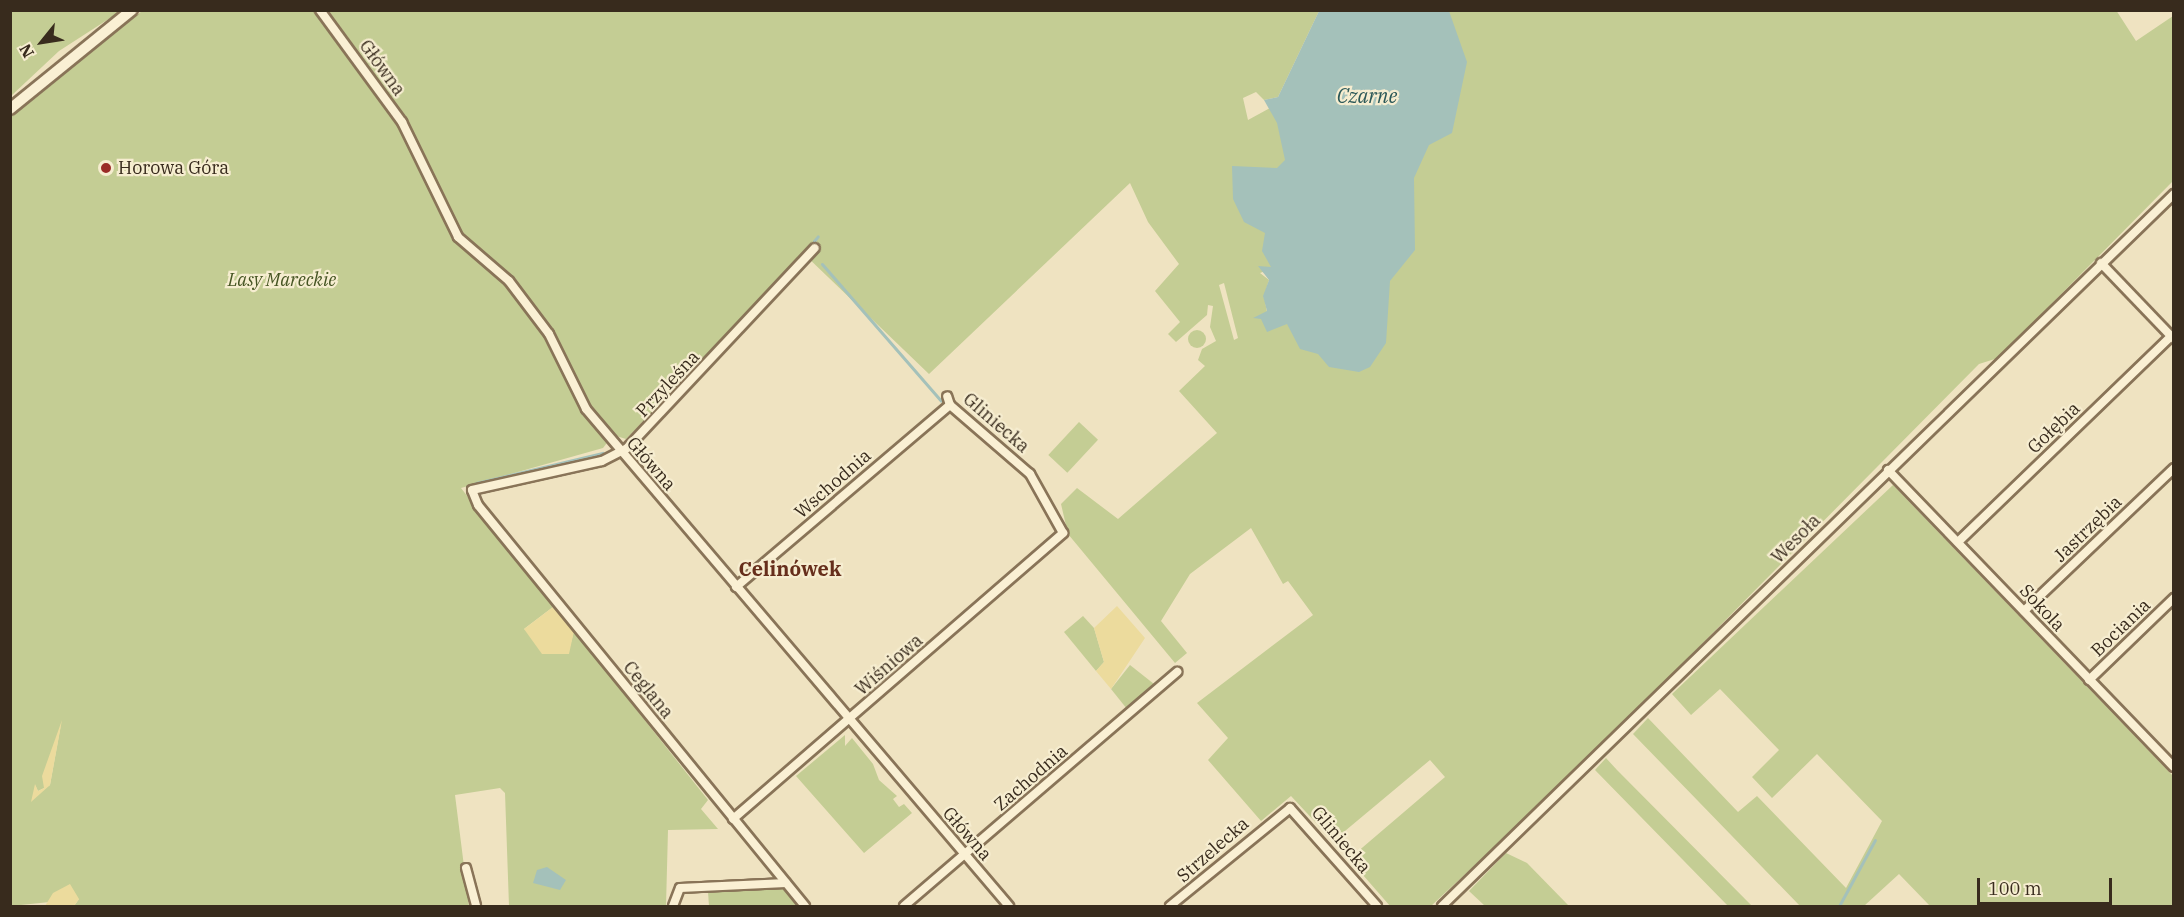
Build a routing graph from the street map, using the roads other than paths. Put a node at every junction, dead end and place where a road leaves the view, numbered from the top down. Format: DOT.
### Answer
graph roads {
  1 [pos="132,10"];
  2 [pos="320,10"];
  3 [pos="10,109"];
  4 [pos="2174,194"];
  5 [pos="815,248"];
  6 [pos="2101,263"];
  7 [pos="2172,337"];
  8 [pos="947,396"];
  9 [pos="950,405"];
  10 [pos="620,451"];
  11 [pos="2174,468"];
  12 [pos="1888,470"];
  13 [pos="472,490"];
  14 [pos="1063,533"];
  15 [pos="1958,542"];
  16 [pos="736,587"];
  17 [pos="2174,598"];
  18 [pos="2024,611"];
  19 [pos="1177,672"];
  20 [pos="2088,680"];
  21 [pos="849,720"];
  22 [pos="2174,767"];
  23 [pos="1275,815"];
  24 [pos="733,819"];
  25 [pos="965,854"];
  26 [pos="465,868"];
  27 [pos="786,883"];
  28 [pos="476,906"];
  29 [pos="673,906"];
  30 [pos="805,906"];
  31 [pos="904,906"];
  32 [pos="1009,906"];
  33 [pos="1170,906"];
  34 [pos="1377,906"];
  35 [pos="1442,906"];
  1 -- 3 [label="main road"];
  2 -- 10 [label="street, Główna"];
  4 -- 6 [label="street, Wesoła"];
  5 -- 10 [label="street, Przyleśna"];
  6 -- 7 [label="street"];
  6 -- 12 [label="street, Wesoła"];
  7 -- 15 [label="street, Gołębia"];
  8 -- 9 [label="street, Gliniecka"];
  9 -- 14 [label="street, Gliniecka"];
  9 -- 16 [label="street, Wschodnia"];
  10 -- 13 [label="street, Przyleśna"];
  10 -- 16 [label="street, Główna"];
  11 -- 18 [label="street, Jastrzębia"];
  12 -- 15 [label="street, Sokola"];
  12 -- 35 [label="street, Wesoła"];
  13 -- 24 [label="street, Ceglana"];
  14 -- 21 [label="street, Wiśniowa"];
  15 -- 18 [label="street, Sokola"];
  16 -- 21 [label="street, Główna"];
  17 -- 20 [label="street, Bociania"];
  18 -- 20 [label="street, Sokola"];
  19 -- 25 [label="street, Zachodnia"];
  20 -- 22 [label="street, Sokola"];
  21 -- 24 [label="street, Wiśniowa"];
  21 -- 25 [label="street, Główna"];
  23 -- 33 [label="street, Strzelecka"];
  23 -- 34 [label="street, Gliniecka"];
  24 -- 27 [label="street, Ceglana"];
  25 -- 31 [label="street, Zachodnia"];
  25 -- 32 [label="street, Główna"];
  26 -- 28 [label="street"];
  27 -- 29 [label="street"];
  27 -- 30 [label="street, Ceglana"];
}
